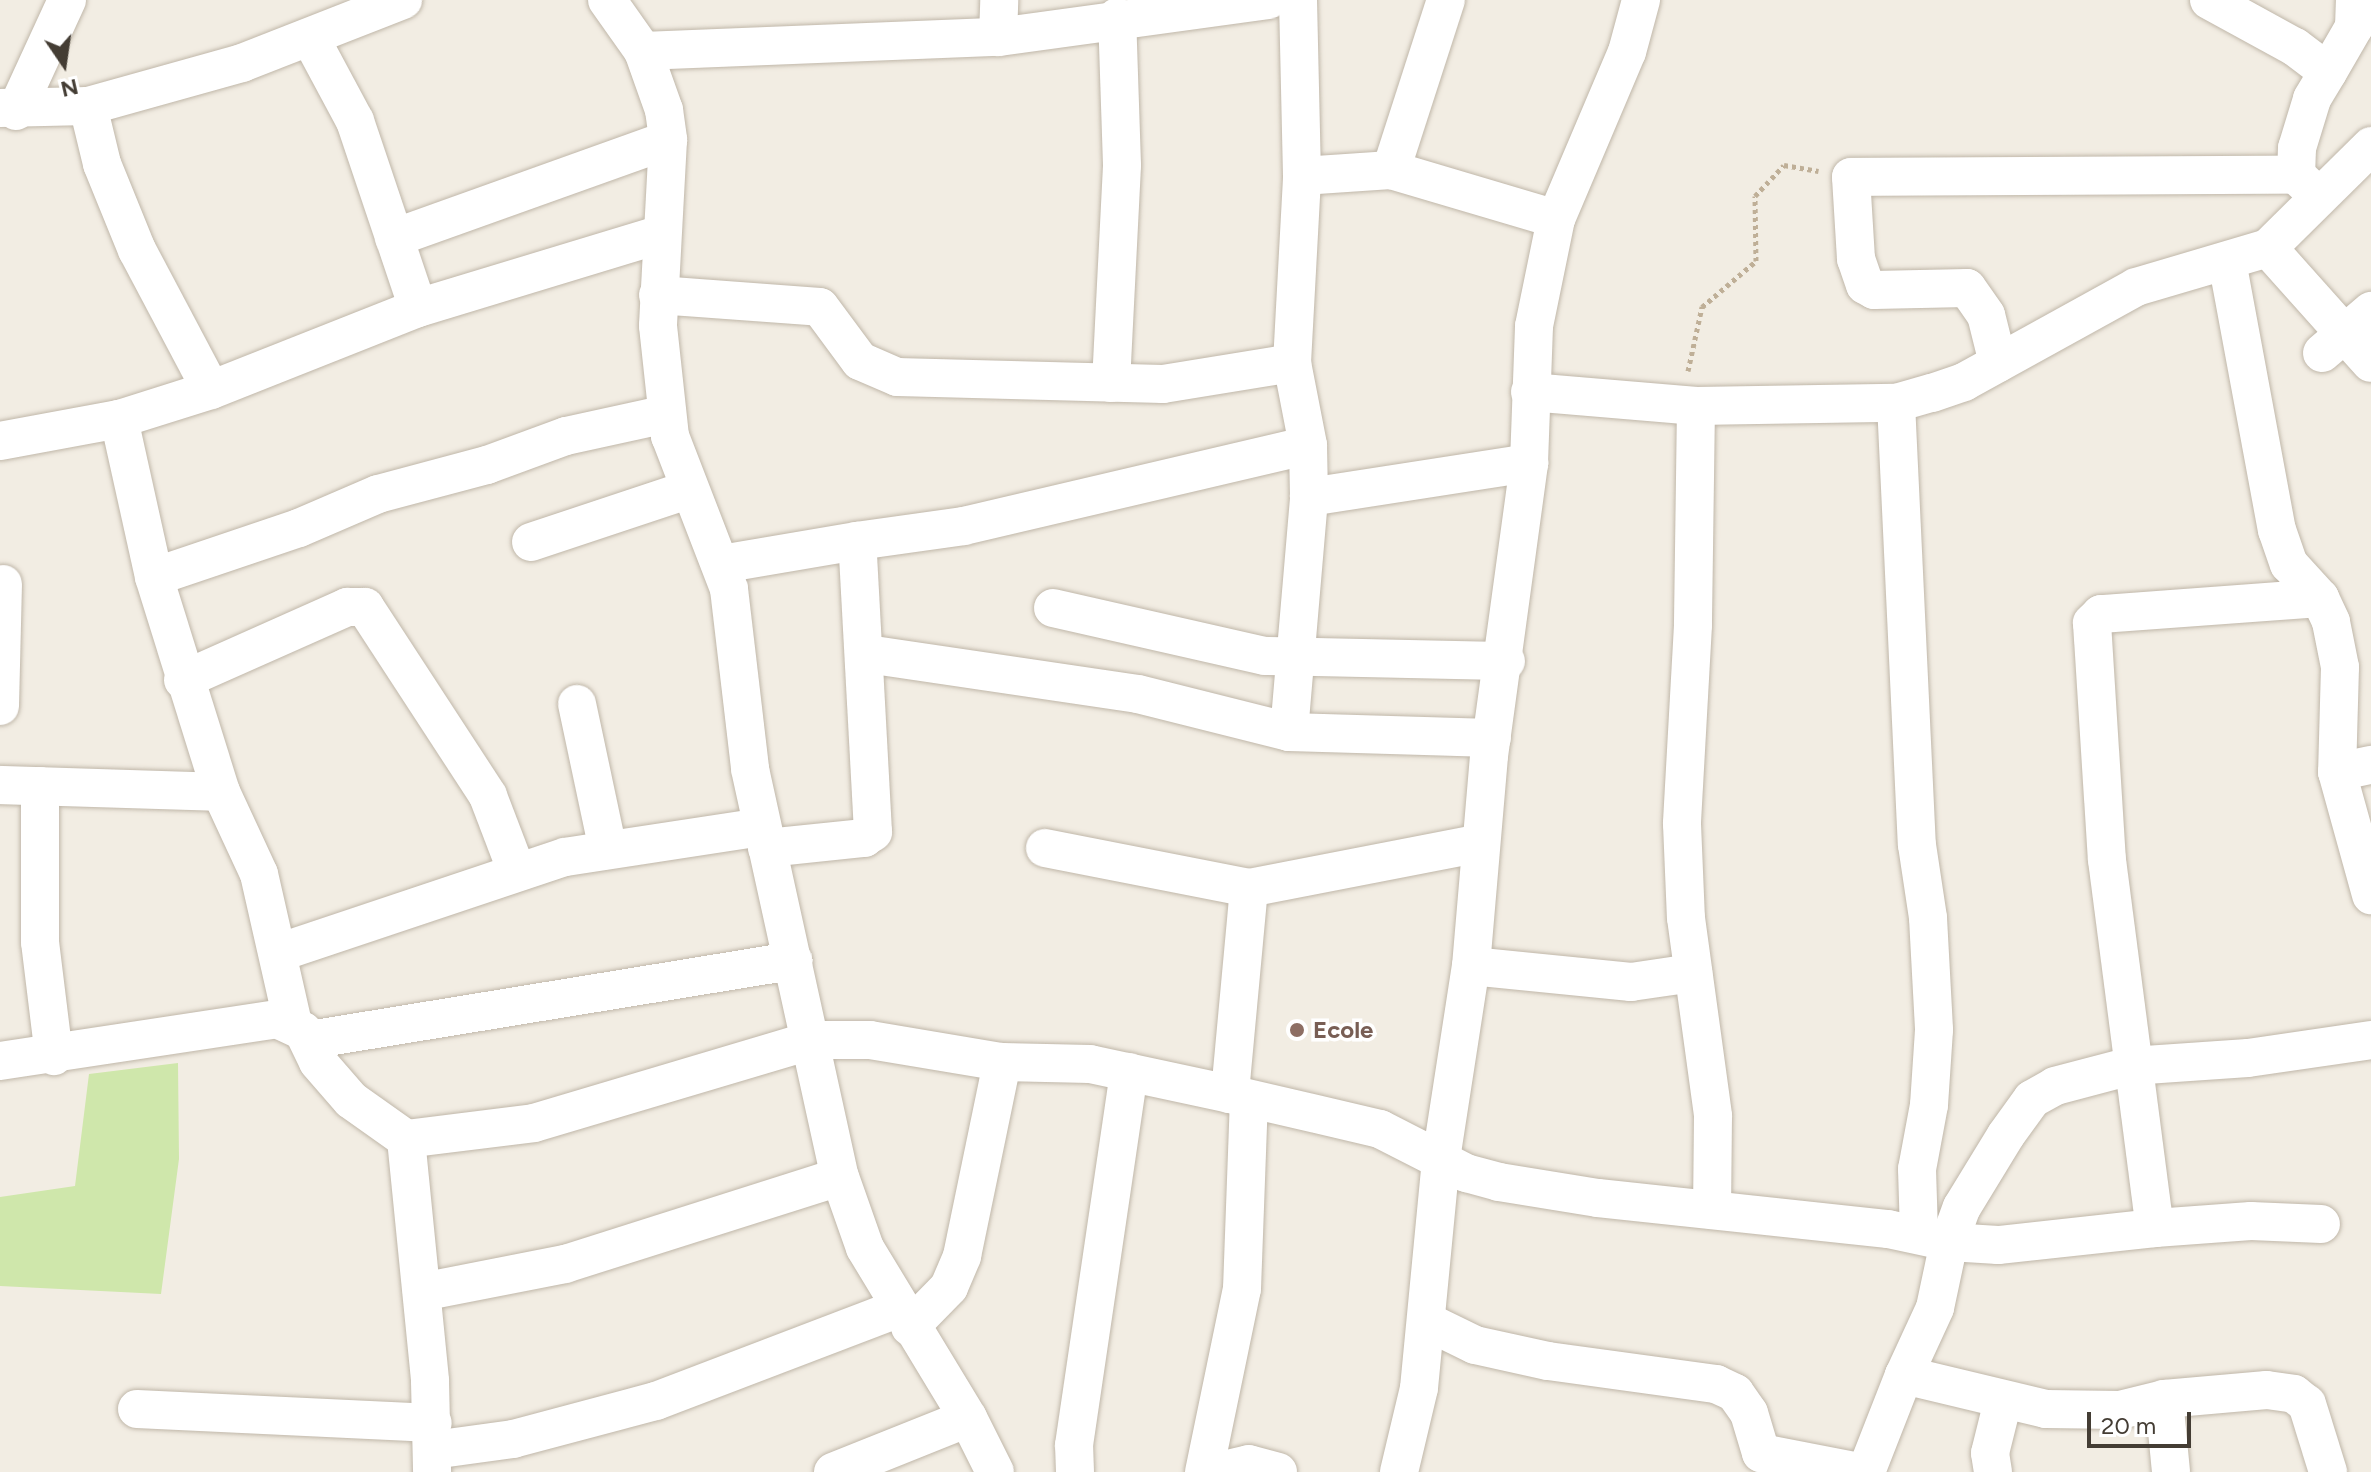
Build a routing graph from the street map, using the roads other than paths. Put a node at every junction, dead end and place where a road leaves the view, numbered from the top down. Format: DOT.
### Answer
graph roads {
  1 [pos="67,0"];
  2 [pos="607,0"];
  3 [pos="1268,0"];
  4 [pos="1298,0"];
  5 [pos="1446,0"];
  6 [pos="1641,0"];
  7 [pos="2209,0"];
  8 [pos="2355,0"];
  9 [pos="390,3"];
  10 [pos="1117,17"];
  11 [pos="2268,17"];
  12 [pos="998,18"];
  13 [pos="311,39"];
  14 [pos="643,51"];
  15 [pos="2328,72"];
  16 [pos="88,106"];
  17 [pos="8,109"];
  18 [pos="668,140"];
  19 [pos="2371,146"];
  20 [pos="1391,170"];
  21 [pos="1302,176"];
  22 [pos="2308,187"];
  23 [pos="1556,219"];
  24 [pos="661,234"];
  25 [pos="394,238"];
  26 [pos="2268,248"];
  27 [pos="2227,261"];
  28 [pos="658,295"];
  29 [pos="418,308"];
  30 [pos="2353,341"];
  31 [pos="1292,363"];
  32 [pos="1998,363"];
  33 [pos="1111,383"];
  34 [pos="211,390"];
  35 [pos="1530,392"];
  36 [pos="1896,403"];
  37 [pos="1688,405"];
  38 [pos="667,414"];
  39 [pos="119,419"];
  40 [pos="0,441"];
  41 [pos="1308,445"];
  42 [pos="1529,463"];
  43 [pos="687,490"];
  44 [pos="1309,497"];
  45 [pos="857,541"];
  46 [pos="531,542"];
  47 [pos="721,564"];
  48 [pos="154,577"];
  49 [pos="3,584"];
  50 [pos="2320,598"];
  51 [pos="1053,608"];
  52 [pos="867,654"];
  53 [pos="1299,659"];
  54 [pos="1506,661"];
  55 [pos="183,680"];
  56 [pos="577,704"];
  57 [pos="0,706"];
  58 [pos="1289,732"];
  59 [pos="1492,738"];
  60 [pos="2354,769"];
  61 [pos="0,785"];
  62 [pos="40,786"];
  63 [pos="221,792"];
  64 [pos="764,838"];
  65 [pos="1480,843"];
  66 [pos="1045,848"];
  67 [pos="608,850"];
  68 [pos="517,872"];
  69 [pos="1249,888"];
  70 [pos="2371,895"];
  71 [pos="281,952"];
  72 [pos="794,961"];
  73 [pos="1471,966"];
  74 [pos="1693,973"];
  75 [pos="301,1032"];
  76 [pos="812,1040"];
  77 [pos="2371,1040"];
  78 [pos="54,1056"];
  79 [pos="0,1061"];
  80 [pos="1002,1062"];
  81 [pos="2131,1066"];
  82 [pos="1129,1072"];
  83 [pos="1239,1097"];
  84 [pos="406,1139"];
  85 [pos="1441,1159"];
  86 [pos="840,1177"];
  87 [pos="1712,1210"];
  88 [pos="2321,1224"];
  89 [pos="2155,1228"];
  90 [pos="1934,1238"];
  91 [pos="422,1292"];
  92 [pos="904,1318"];
  93 [pos="1428,1322"];
  94 [pos="1904,1375"];
  95 [pos="2164,1399"];
  96 [pos="2003,1401"];
  97 [pos="137,1409"];
  98 [pos="968,1418"];
  99 [pos="433,1448"];
  100 [pos="1760,1462"];
  101 [pos="833,1472"];
  102 [pos="995,1472"];
  103 [pos="1075,1472"];
  104 [pos="1204,1472"];
  105 [pos="1215,1472"];
  106 [pos="1278,1472"];
  107 [pos="1399,1472"];
  108 [pos="1863,1472"];
  109 [pos="1993,1472"];
  110 [pos="2171,1472"];
  111 [pos="2328,1472"];
  1 -- 17 [label="street"];
  2 -- 14 [label="street"];
  3 -- 10 [label="street"];
  4 -- 21 [label="street"];
  5 -- 20 [label="street"];
  6 -- 23 [label="street"];
  7 -- 11 [label="street"];
  8 -- 15 [label="street"];
  9 -- 13 [label="street"];
  10 -- 12 [label="street"];
  10 -- 33 [label="street"];
  11 -- 15 [label="street"];
  12 -- 14 [label="street"];
  13 -- 16 [label="street"];
  13 -- 25 [label="street"];
  14 -- 18 [label="street"];
  15 -- 22 [label="street"];
  16 -- 17 [label="street"];
  16 -- 34 [label="street"];
  18 -- 24 [label="street"];
  18 -- 25 [label="street"];
  19 -- 22 [label="street"];
  20 -- 21 [label="street"];
  20 -- 23 [label="street"];
  21 -- 31 [label="street"];
  22 -- 26 [label="street"];
  22 -- 32 [label="street"];
  23 -- 35 [label="street"];
  24 -- 28 [label="street"];
  24 -- 29 [label="street"];
  25 -- 29 [label="street"];
  26 -- 27 [label="street"];
  26 -- 30 [label="street"];
  27 -- 32 [label="street"];
  27 -- 50 [label="street"];
  28 -- 33 [label="street"];
  28 -- 38 [label="street"];
  29 -- 34 [label="street"];
  31 -- 33 [label="street"];
  31 -- 41 [label="street"];
  32 -- 36 [label="street"];
  34 -- 39 [label="street"];
  35 -- 37 [label="street"];
  35 -- 42 [label="street"];
  36 -- 37 [label="street"];
  36 -- 90 [label="street"];
  37 -- 74 [label="street"];
  38 -- 43 [label="street"];
  38 -- 48 [label="street"];
  39 -- 40 [label="street"];
  39 -- 48 [label="street"];
  41 -- 44 [label="street"];
  41 -- 45 [label="street"];
  42 -- 44 [label="street"];
  42 -- 54 [label="street"];
  43 -- 46 [label="street"];
  43 -- 47 [label="street"];
  44 -- 53 [label="street"];
  45 -- 47 [label="street"];
  45 -- 52 [label="street"];
  47 -- 64 [label="street"];
  48 -- 55 [label="street"];
  49 -- 57 [label="street"];
  50 -- 60 [label="street"];
  50 -- 81 [label="street"];
  51 -- 53 [label="street"];
  52 -- 58 [label="street"];
  52 -- 64 [label="street"];
  53 -- 54 [label="street"];
  53 -- 58 [label="street"];
  54 -- 59 [label="street"];
  55 -- 63 [label="street"];
  55 -- 68 [label="street"];
  56 -- 67 [label="street"];
  58 -- 59 [label="street"];
  59 -- 65 [label="street"];
  60 -- 70 [label="street"];
  61 -- 62 [label="street"];
  62 -- 63 [label="street"];
  62 -- 78 [label="street"];
  63 -- 71 [label="street"];
  64 -- 67 [label="street"];
  64 -- 72 [label="street"];
  65 -- 69 [label="street"];
  65 -- 73 [label="street"];
  66 -- 69 [label="street"];
  67 -- 68 [label="street"];
  68 -- 71 [label="street"];
  69 -- 83 [label="street"];
  71 -- 75 [label="street"];
  72 -- 75 [label="street"];
  72 -- 76 [label="street"];
  73 -- 74 [label="street"];
  73 -- 85 [label="street"];
  74 -- 87 [label="street"];
  75 -- 78 [label="street"];
  75 -- 84 [label="street"];
  76 -- 80 [label="street"];
  76 -- 84 [label="street"];
  76 -- 86 [label="street"];
  77 -- 81 [label="street"];
  78 -- 79 [label="street"];
  80 -- 82 [label="street"];
  80 -- 92 [label="street"];
  81 -- 89 [label="street"];
  81 -- 90 [label="street"];
  82 -- 83 [label="street"];
  82 -- 103 [label="street"];
  83 -- 85 [label="street"];
  83 -- 104 [label="street"];
  84 -- 91 [label="street"];
  85 -- 87 [label="street"];
  85 -- 93 [label="street"];
  86 -- 91 [label="street"];
  86 -- 92 [label="street"];
  87 -- 90 [label="street"];
  88 -- 89 [label="street"];
  89 -- 90 [label="street"];
  90 -- 94 [label="street"];
  91 -- 99 [label="street"];
  92 -- 98 [label="street"];
  92 -- 99 [label="street"];
  93 -- 100 [label="street"];
  93 -- 107 [label="street"];
  94 -- 96 [label="street"];
  94 -- 108 [label="street"];
  95 -- 96 [label="street"];
  95 -- 110 [label="street"];
  95 -- 111 [label="street"];
  96 -- 109 [label="street"];
  97 -- 99 [label="street"];
  98 -- 101 [label="street"];
  98 -- 102 [label="street"];
  100 -- 108 [label="street"];
  105 -- 106 [label="street"];
}
